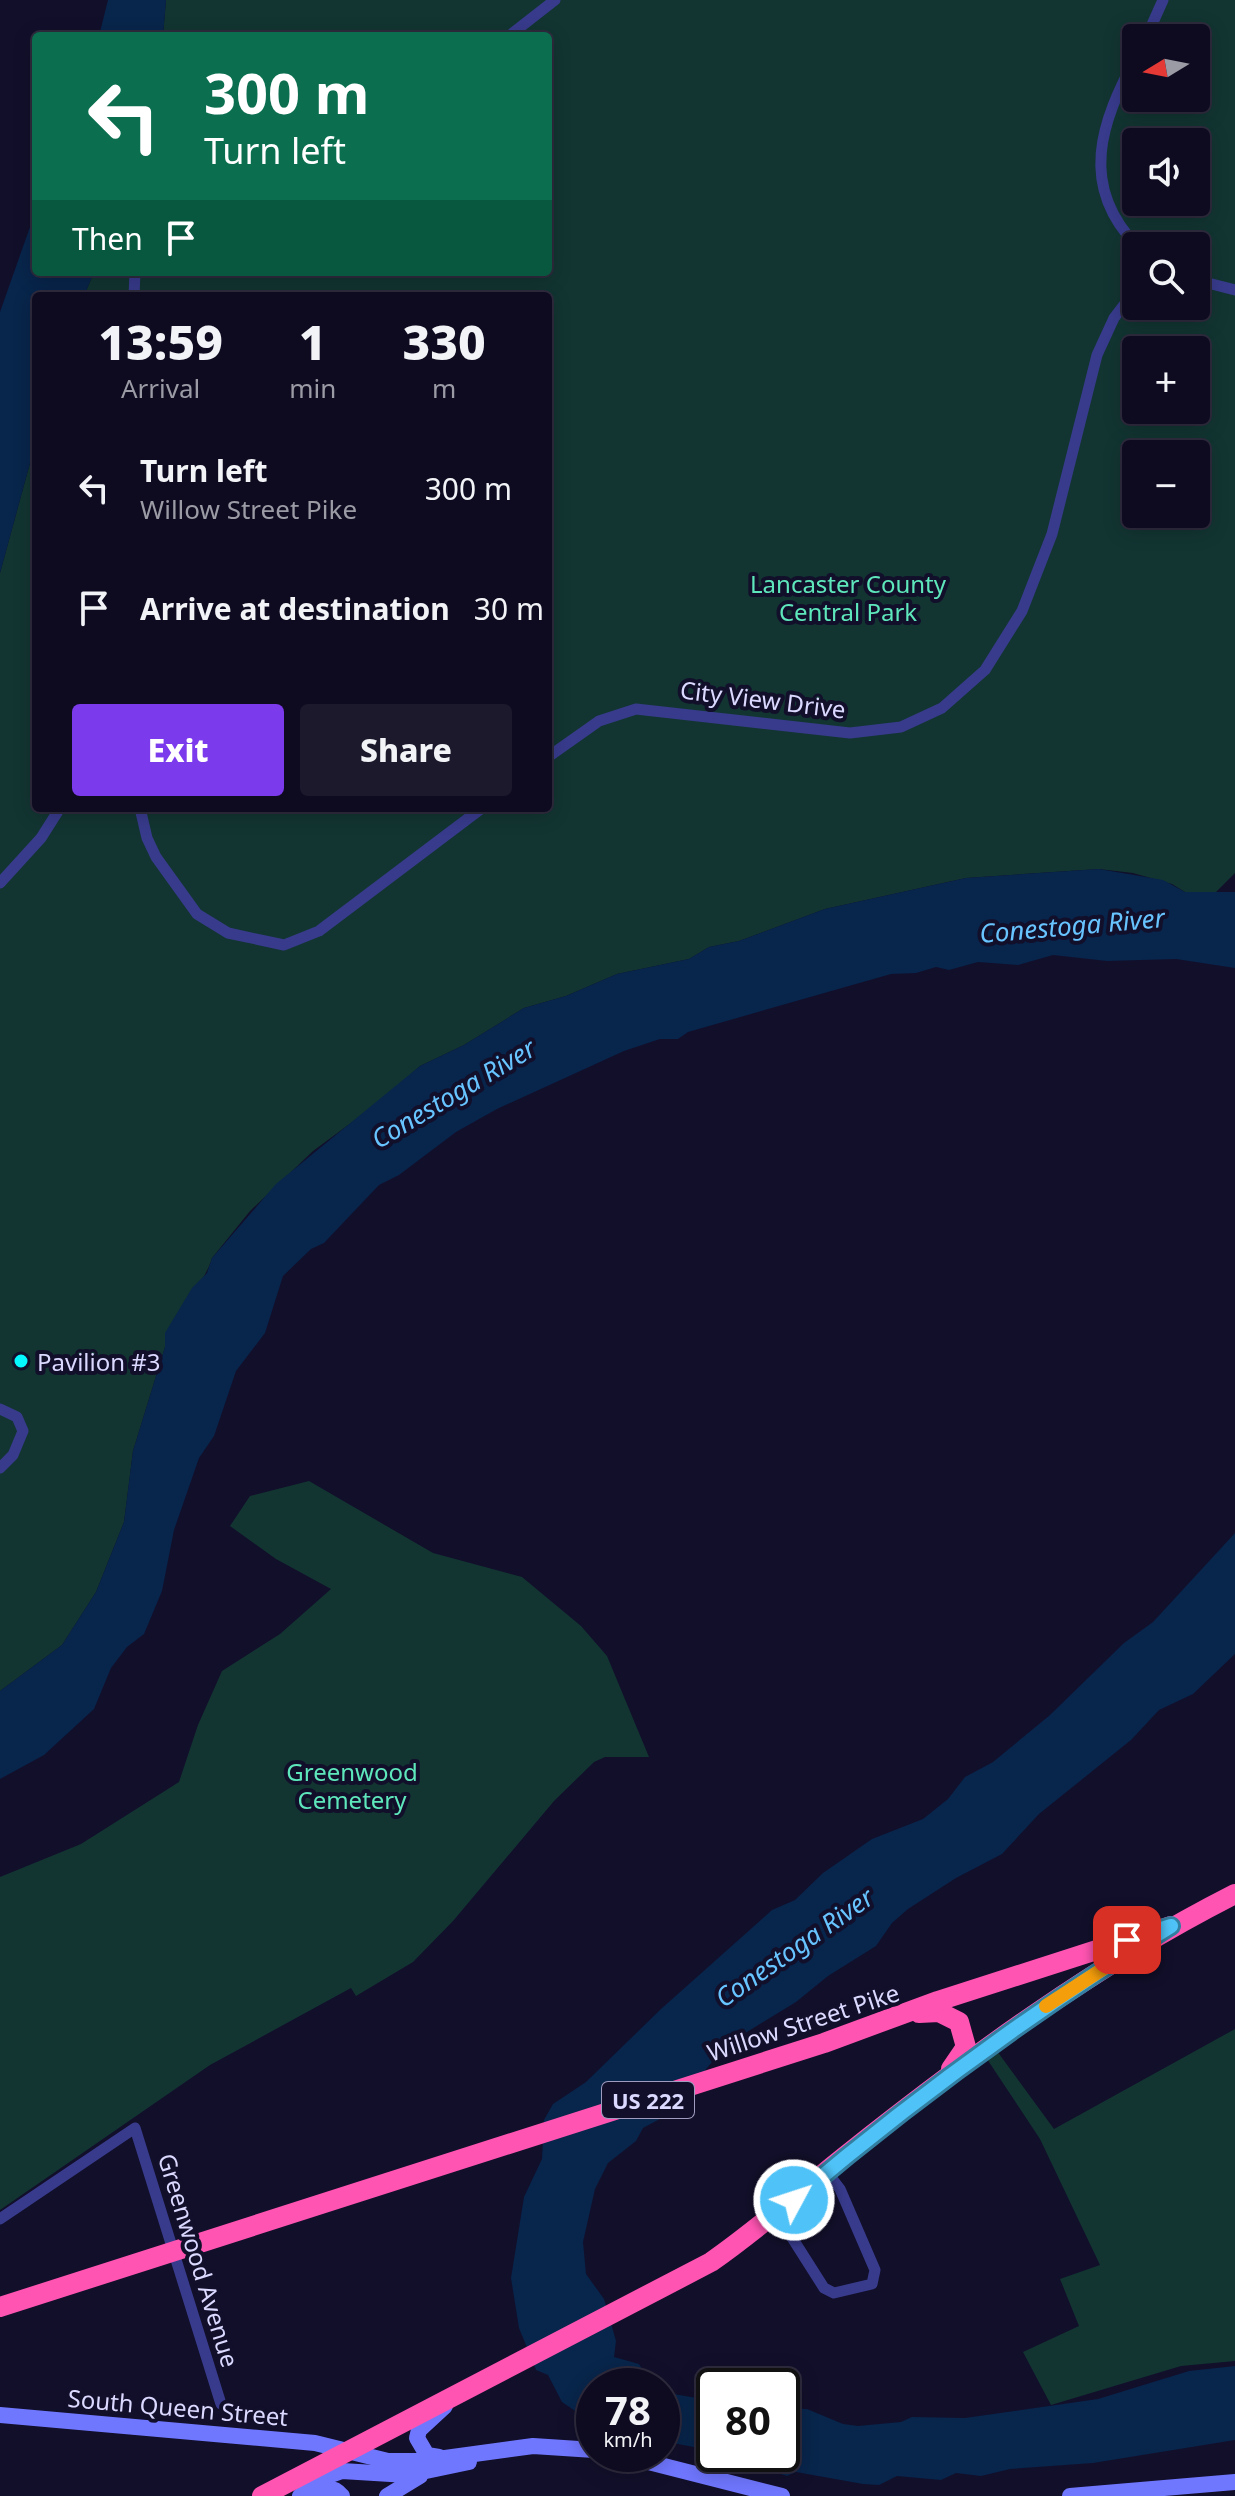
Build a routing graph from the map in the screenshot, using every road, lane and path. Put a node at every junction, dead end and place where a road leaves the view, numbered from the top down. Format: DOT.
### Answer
graph roads {
  1 [pos="555,0"];
  2 [pos="1163,0"];
  3 [pos="1152,24"];
  4 [pos="514,32"];
  5 [pos="1122,85"];
  6 [pos="1128,232"];
  7 [pos="1210,284"];
  8 [pos="1235,290"];
  9 [pos="1122,307"];
  10 [pos="552,754"];
  11 [pos="57,812"];
  12 [pos="141,812"];
  13 [pos="477,812"];
  14 [pos="0,883"];
  15 [pos="0,1409"];
  16 [pos="0,1468"];
  17 [pos="1235,1894"];
  18 [pos="1171,1926"];
  19 [pos="915,2013"];
  20 [pos="849,2153"];
  21 [pos="827,2172"];
  22 [pos="777,2214"];
  23 [pos="0,2219"];
  24 [pos="175,2252"];
  25 [pos="0,2307"];
  26 [pos="455,2398"];
  27 [pos="221,2404"];
  28 [pos="0,2415"];
  29 [pos="507,2449"];
  30 [pos="576,2449"];
  31 [pos="445,2457"];
  32 [pos="350,2461"];
  33 [pos="680,2470"];
  34 [pos="427,2473"];
  35 [pos="1235,2482"];
  36 [pos="262,2496"];
  37 [pos="282,2496"];
  38 [pos="300,2496"];
  39 [pos="342,2496"];
  40 [pos="349,2496"];
  41 [pos="387,2496"];
  42 [pos="782,2496"];
  43 [pos="1070,2496"];
  1 -- 4 [label="street"];
  2 -- 3 [label="street"];
  5 -- 6 [label="street"];
  7 -- 8 [label="street"];
  9 -- 10 [label="street, City View Drive"];
  11 -- 14 [label="street"];
  12 -- 13 [label="street"];
  15 -- 16 [label="street"];
  17 -- 18 [label="highway, Willow Street Pike / US 222"];
  18 -- 19 [label="highway, Willow Street Pike / US 222"];
  18 -- 20 [label="highway, Willow Street Pike / US 222"];
  19 -- 20 [label="highway"];
  19 -- 24 [label="highway, Willow Street Pike / US 222"];
  20 -- 21 [label="highway, Willow Street Pike / US 222"];
  21 -- 22 [label="highway, Willow Street Pike / US 222"];
  21 -- 22 [label="street"];
  22 -- 26 [label="highway, Willow Street Pike / US 222"];
  23 -- 24 [label="street, Greenwood Avenue"];
  24 -- 25 [label="highway, US 222"];
  24 -- 27 [label="street, Greenwood Avenue"];
  26 -- 31 [label="main road"];
  26 -- 32 [label="highway, Willow Street Pike / US 222"];
  28 -- 32 [label="main road, South Queen Street"];
  29 -- 30 [label="main road"];
  29 -- 31 [label="main road"];
  29 -- 34 [label="main road"];
  31 -- 32 [label="main road"];
  32 -- 34 [label="main road"];
  32 -- 36 [label="highway, US 222"];
  32 -- 37 [label="main road"];
  32 -- 40 [label="main road"];
  33 -- 42 [label="main road"];
  34 -- 41 [label="main road"];
  35 -- 43 [label="main road"];
  38 -- 39 [label="main road"];
}
